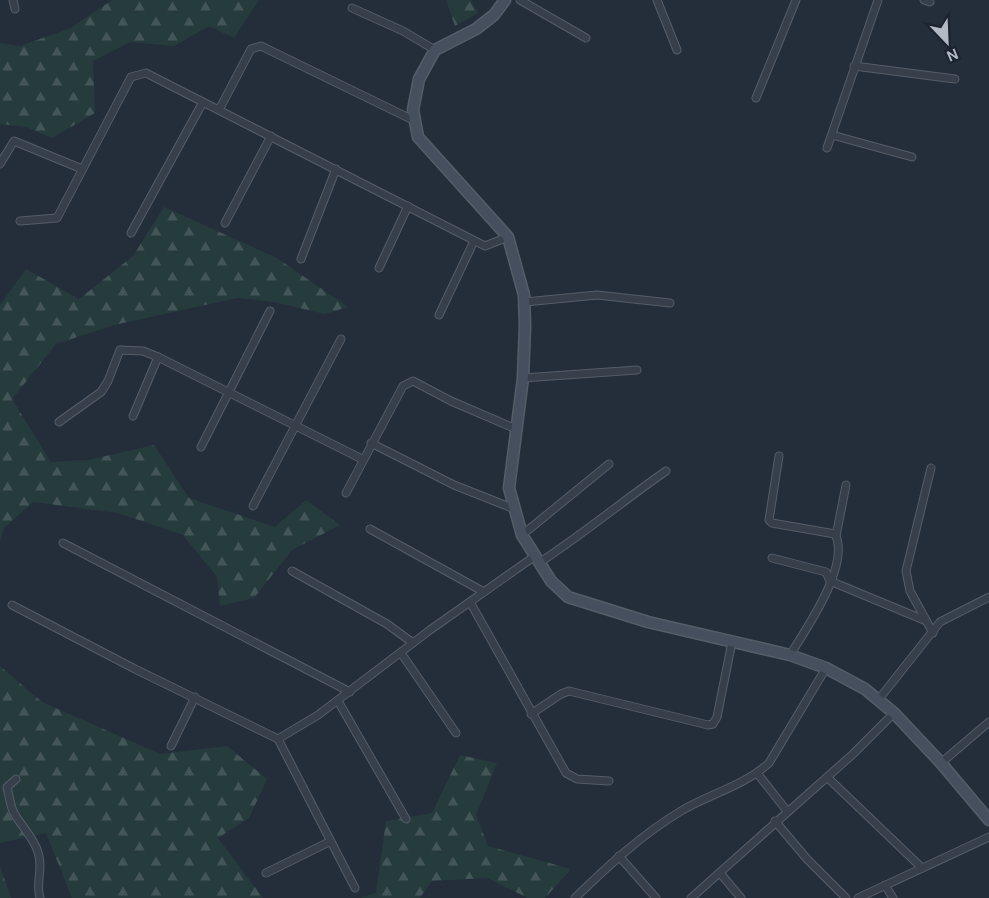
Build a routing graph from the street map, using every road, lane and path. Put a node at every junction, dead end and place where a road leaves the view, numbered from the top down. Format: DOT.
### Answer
graph roads {
  1 [pos="13,0"];
  2 [pos="505,0"];
  3 [pos="520,0"];
  4 [pos="657,0"];
  5 [pos="796,0"];
  6 [pos="878,0"];
  7 [pos="352,8"];
  8 [pos="15,9"];
  9 [pos="586,38"];
  10 [pos="435,50"];
  11 [pos="677,50"];
  12 [pos="854,66"];
  13 [pos="955,80"];
  14 [pos="756,98"];
  15 [pos="203,102"];
  16 [pos="219,110"];
  17 [pos="413,120"];
  18 [pos="832,135"];
  19 [pos="271,136"];
  20 [pos="827,148"];
  21 [pos="912,157"];
  22 [pos="1,158"];
  23 [pos="82,169"];
  24 [pos="336,169"];
  25 [pos="408,206"];
  26 [pos="20,221"];
  27 [pos="225,223"];
  28 [pos="131,233"];
  29 [pos="508,237"];
  30 [pos="474,241"];
  31 [pos="301,259"];
  32 [pos="379,268"];
  33 [pos="525,303"];
  34 [pos="670,303"];
  35 [pos="270,311"];
  36 [pos="439,315"];
  37 [pos="341,339"];
  38 [pos="158,357"];
  39 [pos="637,370"];
  40 [pos="523,378"];
  41 [pos="229,392"];
  42 [pos="133,416"];
  43 [pos="59,422"];
  44 [pos="296,427"];
  45 [pos="516,429"];
  46 [pos="371,443"];
  47 [pos="201,447"];
  48 [pos="778,456"];
  49 [pos="362,459"];
  50 [pos="609,464"];
  51 [pos="930,468"];
  52 [pos="666,471"];
  53 [pos="846,485"];
  54 [pos="346,493"];
  55 [pos="253,506"];
  56 [pos="512,508"];
  57 [pos="370,529"];
  58 [pos="522,535"];
  59 [pos="836,536"];
  60 [pos="63,543"];
  61 [pos="772,558"];
  62 [pos="537,560"];
  63 [pos="292,571"];
  64 [pos="830,581"];
  65 [pos="484,592"];
  66 [pos="989,597"];
  67 [pos="470,602"];
  68 [pos="12,605"];
  69 [pos="924,620"];
  70 [pos="933,633"];
  71 [pos="732,642"];
  72 [pos="413,643"];
  73 [pos="401,653"];
  74 [pos="790,655"];
  75 [pos="826,668"];
  76 [pos="350,692"];
  77 [pos="195,697"];
  78 [pos="879,699"];
  79 [pos="338,701"];
  80 [pos="894,713"];
  81 [pos="531,714"];
  82 [pos="989,722"];
  83 [pos="456,733"];
  84 [pos="278,739"];
  85 [pos="171,746"];
  86 [pos="941,763"];
  87 [pos="757,773"];
  88 [pos="827,777"];
  89 [pos="16,779"];
  90 [pos="609,781"];
  91 [pos="787,811"];
  92 [pos="406,819"];
  93 [pos="989,820"];
  94 [pos="775,821"];
  95 [pos="989,837"];
  96 [pos="329,842"];
  97 [pos="619,856"];
  98 [pos="922,868"];
  99 [pos="266,873"];
  100 [pos="720,873"];
  101 [pos="885,885"];
  102 [pos="355,888"];
  103 [pos="40,898"];
  104 [pos="574,898"];
  105 [pos="656,898"];
  106 [pos="691,898"];
  107 [pos="741,898"];
  108 [pos="846,898"];
  109 [pos="858,898"];
  110 [pos="892,898"];
  1 -- 8 [label="street"];
  2 -- 10 [label="street"];
  3 -- 9 [label="street"];
  4 -- 11 [label="street"];
  5 -- 14 [label="street"];
  6 -- 12 [label="street"];
  7 -- 10 [label="street"];
  10 -- 17 [label="street"];
  12 -- 13 [label="street"];
  12 -- 18 [label="street"];
  15 -- 16 [label="street"];
  15 -- 23 [label="street"];
  15 -- 28 [label="street"];
  16 -- 17 [label="street"];
  16 -- 19 [label="street"];
  17 -- 29 [label="street"];
  18 -- 20 [label="street"];
  18 -- 21 [label="street"];
  19 -- 24 [label="street"];
  19 -- 27 [label="street"];
  22 -- 23 [label="street"];
  23 -- 26 [label="street"];
  24 -- 25 [label="street"];
  24 -- 31 [label="street"];
  25 -- 30 [label="street"];
  25 -- 32 [label="street"];
  29 -- 30 [label="street"];
  29 -- 33 [label="street"];
  30 -- 36 [label="street"];
  33 -- 34 [label="street"];
  33 -- 40 [label="street"];
  35 -- 41 [label="street"];
  37 -- 44 [label="street"];
  38 -- 41 [label="street"];
  38 -- 42 [label="street"];
  38 -- 43 [label="street"];
  39 -- 40 [label="street"];
  40 -- 45 [label="street"];
  41 -- 44 [label="street"];
  41 -- 47 [label="street"];
  44 -- 49 [label="street"];
  44 -- 55 [label="street"];
  45 -- 46 [label="street"];
  45 -- 56 [label="street"];
  46 -- 49 [label="street"];
  46 -- 56 [label="street"];
  48 -- 59 [label="street"];
  49 -- 54 [label="street"];
  50 -- 58 [label="street"];
  51 -- 69 [label="street"];
  52 -- 62 [label="street"];
  53 -- 59 [label="street"];
  56 -- 58 [label="street"];
  57 -- 65 [label="street"];
  58 -- 62 [label="street"];
  59 -- 64 [label="street"];
  60 -- 76 [label="street"];
  61 -- 64 [label="street"];
  62 -- 65 [label="street"];
  62 -- 71 [label="street"];
  63 -- 72 [label="street"];
  64 -- 69 [label="street"];
  64 -- 74 [label="street"];
  65 -- 67 [label="street"];
  66 -- 70 [label="street"];
  67 -- 72 [label="street"];
  67 -- 81 [label="street"];
  68 -- 77 [label="street"];
  69 -- 70 [label="street"];
  70 -- 78 [label="street"];
  71 -- 74 [label="street"];
  71 -- 81 [label="street"];
  72 -- 73 [label="street"];
  73 -- 76 [label="street"];
  73 -- 83 [label="street"];
  74 -- 75 [label="street"];
  75 -- 78 [label="street"];
  75 -- 87 [label="street"];
  76 -- 79 [label="street"];
  77 -- 84 [label="street"];
  77 -- 85 [label="street"];
  78 -- 80 [label="street"];
  79 -- 84 [label="street"];
  79 -- 92 [label="street"];
  80 -- 86 [label="street"];
  80 -- 88 [label="street"];
  81 -- 90 [label="street"];
  82 -- 86 [label="street"];
  84 -- 96 [label="street"];
  86 -- 93 [label="street"];
  87 -- 91 [label="street"];
  87 -- 97 [label="street"];
  88 -- 91 [label="street"];
  88 -- 98 [label="street"];
  89 -- 103 [label="street"];
  91 -- 94 [label="street"];
  94 -- 100 [label="street"];
  94 -- 108 [label="street"];
  95 -- 98 [label="street"];
  96 -- 99 [label="street"];
  96 -- 102 [label="street"];
  97 -- 104 [label="street"];
  97 -- 105 [label="street"];
  98 -- 101 [label="street"];
  100 -- 106 [label="street"];
  100 -- 107 [label="street"];
  101 -- 109 [label="street"];
  101 -- 110 [label="street"];
}
